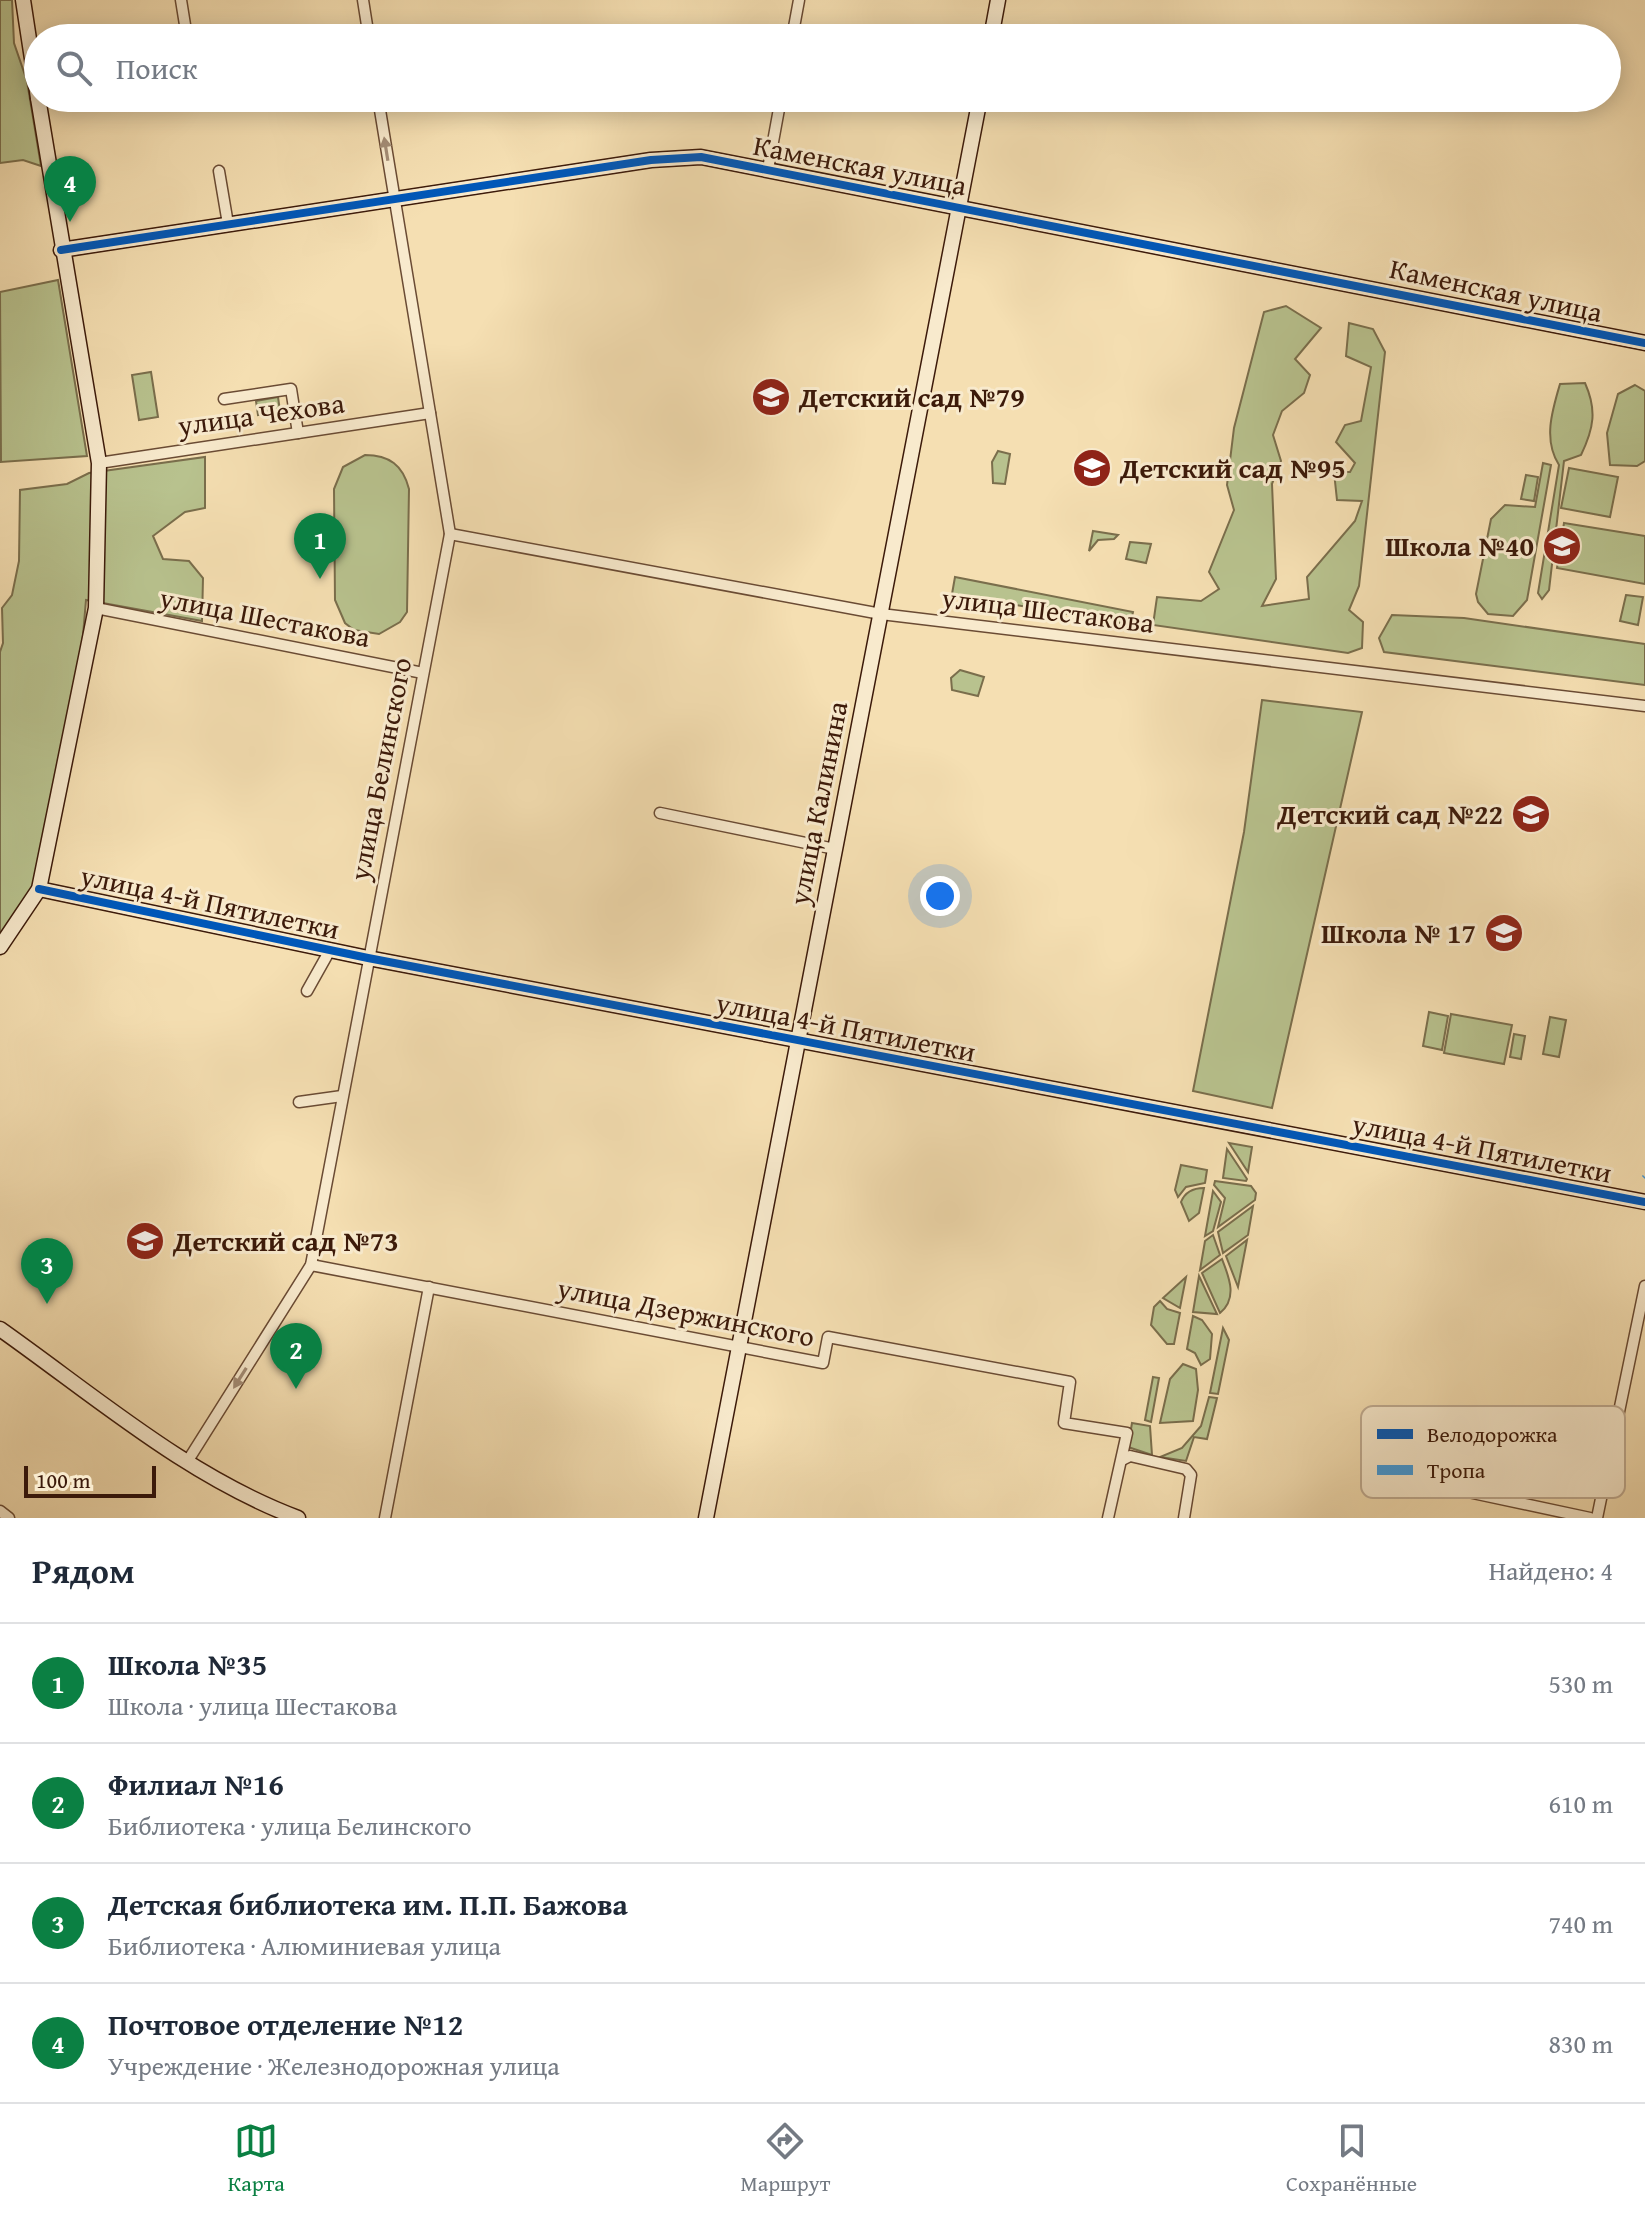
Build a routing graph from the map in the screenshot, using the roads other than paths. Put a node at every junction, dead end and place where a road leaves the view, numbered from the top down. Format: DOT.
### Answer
graph roads {
  1 [pos="23,0"];
  2 [pos="181,0"];
  3 [pos="363,0"];
  4 [pos="799,0"];
  5 [pos="998,0"];
  6 [pos="27,24"];
  7 [pos="185,24"];
  8 [pos="367,24"];
  9 [pos="795,24"];
  10 [pos="994,24"];
  11 [pos="40,112"];
  12 [pos="380,112"];
  13 [pos="778,112"];
  14 [pos="977,112"];
  15 [pos="768,169"];
  16 [pos="219,171"];
  17 [pos="393,200"];
  18 [pos="959,207"];
  19 [pos="228,224"];
  20 [pos="61,250"];
  21 [pos="1645,343"];
  22 [pos="224,399"];
  23 [pos="430,413"];
  24 [pos="298,433"];
  25 [pos="99,463"];
  26 [pos="450,534"];
  27 [pos="96,608"];
  28 [pos="881,614"];
  29 [pos="423,673"];
  30 [pos="1645,706"];
  31 [pos="660,813"];
  32 [pos="835,849"];
  33 [pos="39,889"];
  34 [pos="0,947"];
  35 [pos="330,950"];
  36 [pos="368,958"];
  37 [pos="307,991"];
  38 [pos="798,1040"];
  39 [pos="342,1096"];
  40 [pos="299,1102"];
  41 [pos="1645,1202"];
  42 [pos="311,1265"];
  43 [pos="1645,1286"];
  44 [pos="429,1287"];
  45 [pos="0,1329"];
  46 [pos="739,1347"];
  47 [pos="1620,1406"];
  48 [pos="1122,1460"];
  49 [pos="187,1462"];
  50 [pos="1496,1498"];
  51 [pos="1601,1498"];
  52 [pos="0,1511"];
  53 [pos="294,1517"];
  54 [pos="9,1518"];
  55 [pos="385,1518"];
  56 [pos="706,1518"];
  57 [pos="1108,1518"];
  58 [pos="1184,1518"];
  59 [pos="1590,1518"];
  60 [pos="1597,1518"];
  1 -- 6 [label="street"];
  2 -- 7 [label="street"];
  3 -- 8 [label="street"];
  4 -- 9 [label="street"];
  5 -- 10 [label="street"];
  11 -- 20 [label="street"];
  17 -- 12 [label="street, улица Белинского, one-way"];
  13 -- 15 [label="street"];
  14 -- 18 [label="street, улица Калинина"];
  15 -- 17 [label="street, Каменская улица"];
  15 -- 18 [label="street, Каменская улица"];
  16 -- 19 [label="street"];
  17 -- 19 [label="street, Каменская улица"];
  17 -- 23 [label="street, улица Белинского"];
  18 -- 21 [label="street, Каменская улица"];
  18 -- 28 [label="street, улица Калинина"];
  19 -- 20 [label="street, Каменская улица"];
  20 -- 25 [label="street"];
  22 -- 24 [label="street"];
  23 -- 24 [label="street, улица Чехова"];
  23 -- 26 [label="street, улица Белинского"];
  24 -- 25 [label="street, улица Чехова"];
  25 -- 27 [label="street"];
  26 -- 28 [label="street, улица Шестакова"];
  26 -- 29 [label="street, улица Белинского"];
  27 -- 29 [label="street, улица Шестакова"];
  27 -- 33 [label="street"];
  28 -- 30 [label="street, улица Шестакова"];
  28 -- 32 [label="street, улица Калинина"];
  29 -- 36 [label="street, улица Белинского"];
  31 -- 32 [label="street"];
  32 -- 38 [label="street, улица Калинина"];
  33 -- 34 [label="street"];
  33 -- 35 [label="street, улица 4-й Пятилетки"];
  35 -- 36 [label="street, улица 4-й Пятилетки"];
  35 -- 37 [label="street"];
  36 -- 38 [label="street, улица 4-й Пятилетки"];
  36 -- 39 [label="street, улица Белинского"];
  38 -- 41 [label="street, улица 4-й Пятилетки"];
  38 -- 46 [label="street, улица Калинина"];
  39 -- 40 [label="street"];
  39 -- 42 [label="street, улица Белинского"];
  42 -- 44 [label="street, улица Дзержинского"];
  42 -- 49 [label="street, улица Белинского, one-way"];
  43 -- 47 [label="street"];
  44 -- 46 [label="street, улица Дзержинского"];
  44 -- 55 [label="street"];
  45 -- 49 [label="street"];
  46 -- 48 [label="street, улица Дзержинского"];
  46 -- 56 [label="street, улица Калинина"];
  48 -- 57 [label="street"];
  48 -- 58 [label="street"];
  49 -- 53 [label="street"];
  50 -- 59 [label="street"];
  51 -- 60 [label="street"];
  52 -- 54 [label="street"];
}
